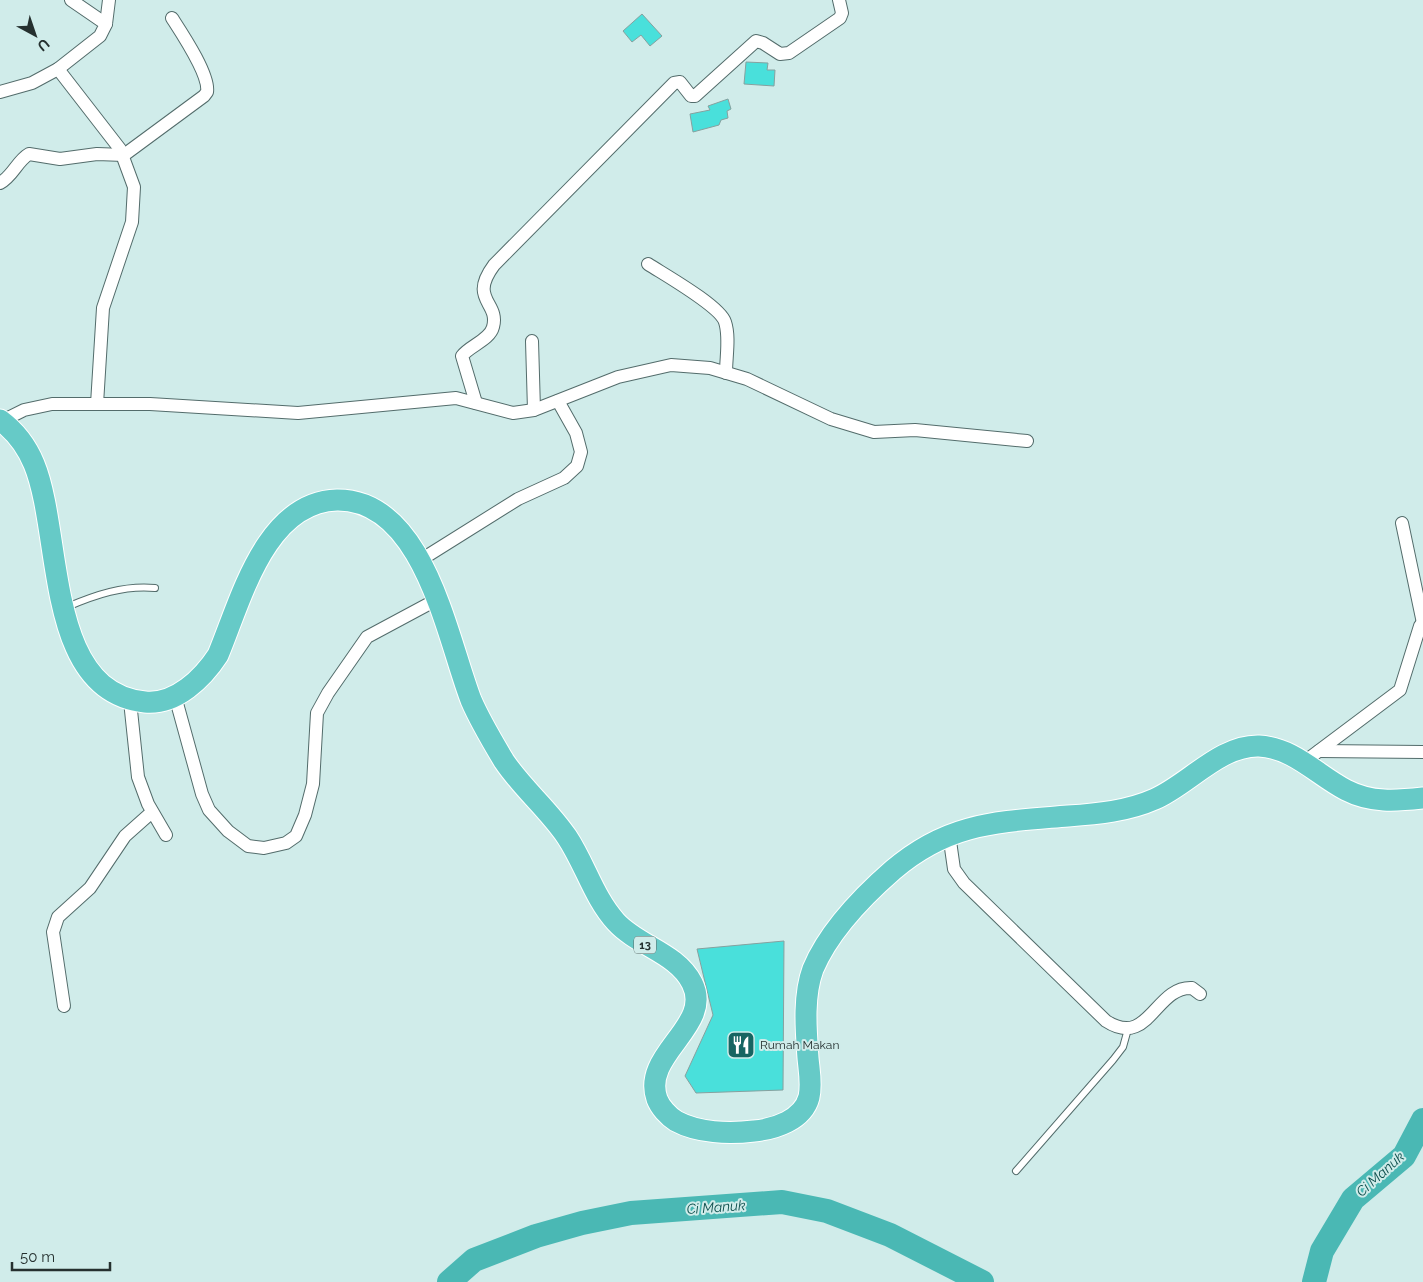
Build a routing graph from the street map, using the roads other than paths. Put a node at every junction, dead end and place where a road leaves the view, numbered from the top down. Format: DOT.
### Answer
graph roads {
  1 [pos="71,0"];
  2 [pos="109,0"];
  3 [pos="839,0"];
  4 [pos="172,18"];
  5 [pos="106,24"];
  6 [pos="58,70"];
  7 [pos="0,92"];
  8 [pos="124,155"];
  9 [pos="0,183"];
  10 [pos="648,264"];
  11 [pos="532,341"];
  12 [pos="726,372"];
  13 [pos="558,401"];
  14 [pos="476,403"];
  15 [pos="97,404"];
  16 [pos="534,410"];
  17 [pos="1,420"];
  18 [pos="1027,441"];
  19 [pos="1402,523"];
  20 [pos="419,561"];
  21 [pos="155,588"];
  22 [pos="436,600"];
  23 [pos="64,608"];
  24 [pos="1423,622"];
  25 [pos="175,696"];
  26 [pos="130,701"];
  27 [pos="1423,752"];
  28 [pos="1312,757"];
  29 [pos="1423,798"];
  30 [pos="152,812"];
  31 [pos="949,834"];
  32 [pos="166,835"];
  33 [pos="1200,994"];
  34 [pos="64,1006"];
  35 [pos="1128,1029"];
  36 [pos="1016,1170"];
  1 -- 5 [label="street"];
  2 -- 5 [label="street"];
  3 -- 14 [label="street"];
  4 -- 8 [label="street"];
  5 -- 6 [label="street"];
  6 -- 7 [label="street"];
  6 -- 8 [label="street"];
  8 -- 9 [label="street"];
  8 -- 15 [label="street"];
  10 -- 12 [label="street"];
  11 -- 16 [label="street"];
  12 -- 13 [label="street"];
  12 -- 18 [label="street"];
  13 -- 16 [label="street"];
  13 -- 20 [label="street"];
  14 -- 15 [label="street"];
  14 -- 16 [label="street"];
  15 -- 17 [label="street"];
  17 -- 23 [label="highway, 13"];
  19 -- 24 [label="street"];
  20 -- 22 [label="highway, 13"];
  20 -- 25 [label="highway, 13"];
  21 -- 23 [label="lane"];
  22 -- 25 [label="street"];
  22 -- 31 [label="highway, 13"];
  23 -- 26 [label="highway, 13"];
  24 -- 28 [label="street"];
  25 -- 26 [label="highway, 13"];
  26 -- 30 [label="street"];
  27 -- 28 [label="street"];
  28 -- 29 [label="highway, 13"];
  28 -- 31 [label="highway, 13"];
  30 -- 32 [label="street"];
  30 -- 34 [label="street"];
  31 -- 35 [label="street"];
  33 -- 35 [label="street"];
  35 -- 36 [label="lane"];
}
